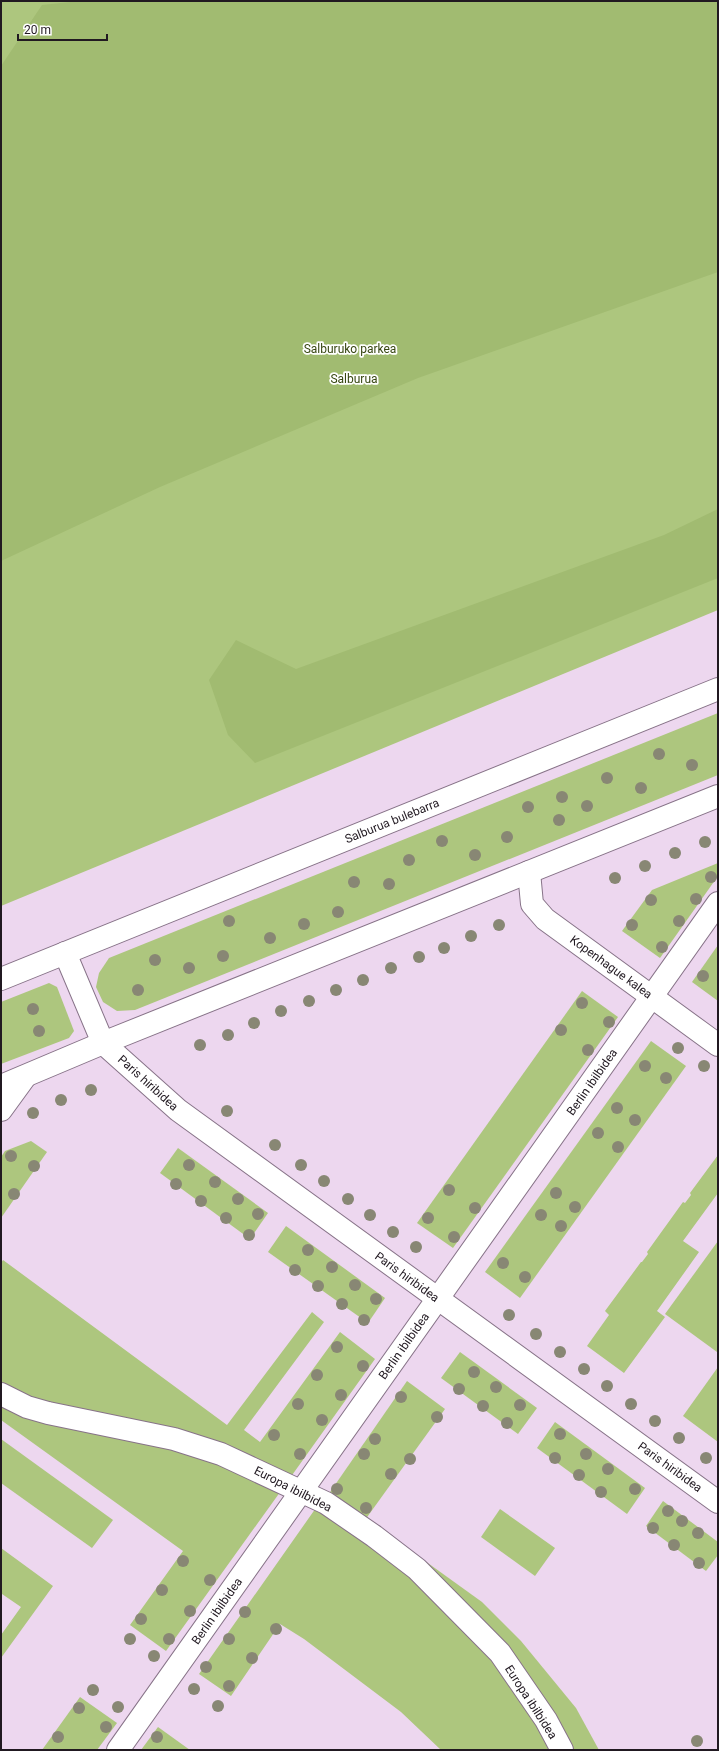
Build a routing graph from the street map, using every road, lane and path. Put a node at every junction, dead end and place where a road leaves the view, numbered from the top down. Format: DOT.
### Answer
graph roads {
  1 [pos="718,689"];
  2 [pos="718,796"];
  3 [pos="529,872"];
  4 [pos="718,903"];
  5 [pos="66,952"];
  6 [pos="1,979"];
  7 [pos="652,997"];
  8 [pos="103,1043"];
  9 [pos="718,1045"];
  10 [pos="25,1077"];
  11 [pos="1,1086"];
  12 [pos="1,1110"];
  13 [pos="438,1299"];
  14 [pos="1,1394"];
  15 [pos="301,1492"];
  16 [pos="718,1502"];
  17 [pos="118,1750"];
  18 [pos="562,1750"];
  1 -- 5 [label="street, Salburua bulebarra"];
  2 -- 3 [label="street"];
  3 -- 7 [label="street, Kopenhague kalea"];
  3 -- 8 [label="street"];
  4 -- 7 [label="street, Berlin ibilbidea"];
  5 -- 6 [label="street, Salburua bulebarra"];
  5 -- 8 [label="street"];
  7 -- 9 [label="street, Kopenhague kalea"];
  7 -- 13 [label="street, Berlin ibilbidea"];
  8 -- 10 [label="street"];
  8 -- 13 [label="street, Paris hiribidea"];
  10 -- 11 [label="street"];
  10 -- 12 [label="street"];
  13 -- 15 [label="street, Berlin ibilbidea"];
  13 -- 16 [label="street, Paris hiribidea"];
  14 -- 15 [label="street, Europa ibilbidea"];
  15 -- 17 [label="street, Berlin ibilbidea"];
  15 -- 18 [label="street, Europa ibilbidea"];
}
